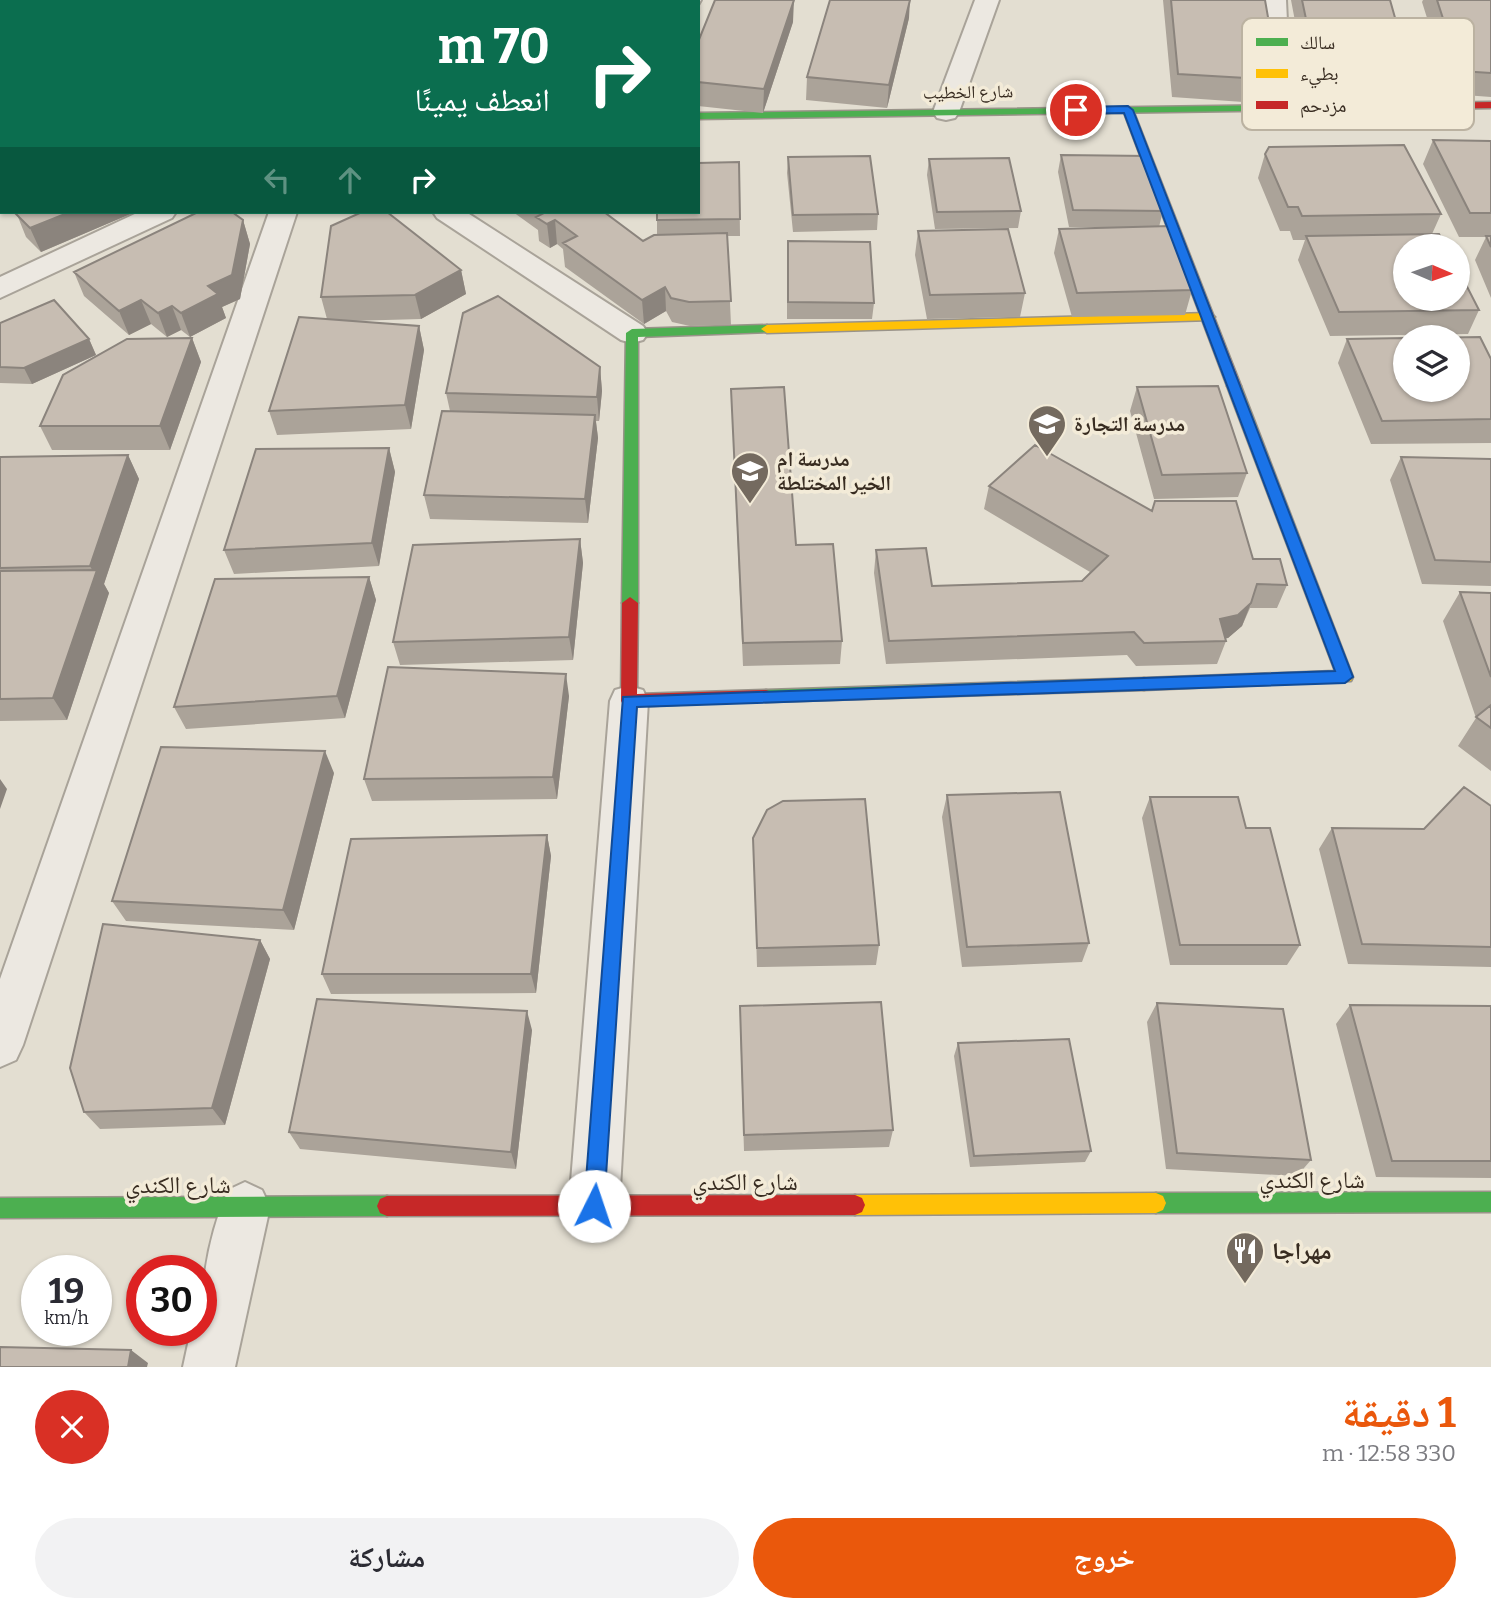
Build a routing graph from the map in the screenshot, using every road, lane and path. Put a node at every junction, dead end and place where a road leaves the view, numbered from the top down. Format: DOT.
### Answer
graph roads {
  1 [pos="987,0"];
  2 [pos="1274,0"];
  3 [pos="1275,18"];
  4 [pos="1242,108"];
  5 [pos="1128,110"];
  6 [pos="947,112"];
  7 [pos="700,116"];
  8 [pos="158,214"];
  9 [pos="282,214"];
  10 [pos="450,214"];
  11 [pos="0,289"];
  12 [pos="1209,317"];
  13 [pos="632,333"];
  14 [pos="629,701"];
  15 [pos="0,1045"];
  16 [pos="1491,1202"];
  17 [pos="594,1206"];
  18 [pos="245,1207"];
  19 [pos="0,1208"];
  20 [pos="209,1367"];
  1 -- 6 [label="street"];
  2 -- 3 [label="street"];
  4 -- 5 [label="street, شارع الخطيب"];
  5 -- 6 [label="street, شارع الخطيب"];
  5 -- 12 [label="street"];
  6 -- 7 [label="street, شارع الخطيب"];
  8 -- 11 [label="street"];
  9 -- 15 [label="street"];
  10 -- 13 [label="street"];
  12 -- 13 [label="street"];
  12 -- 14 [label="street"];
  13 -- 14 [label="street"];
  14 -- 17 [label="street"];
  16 -- 17 [label="street, شارع الكندي"];
  17 -- 18 [label="street, شارع الكندي"];
  18 -- 19 [label="street, شارع الكندي"];
  18 -- 20 [label="street"];
}
